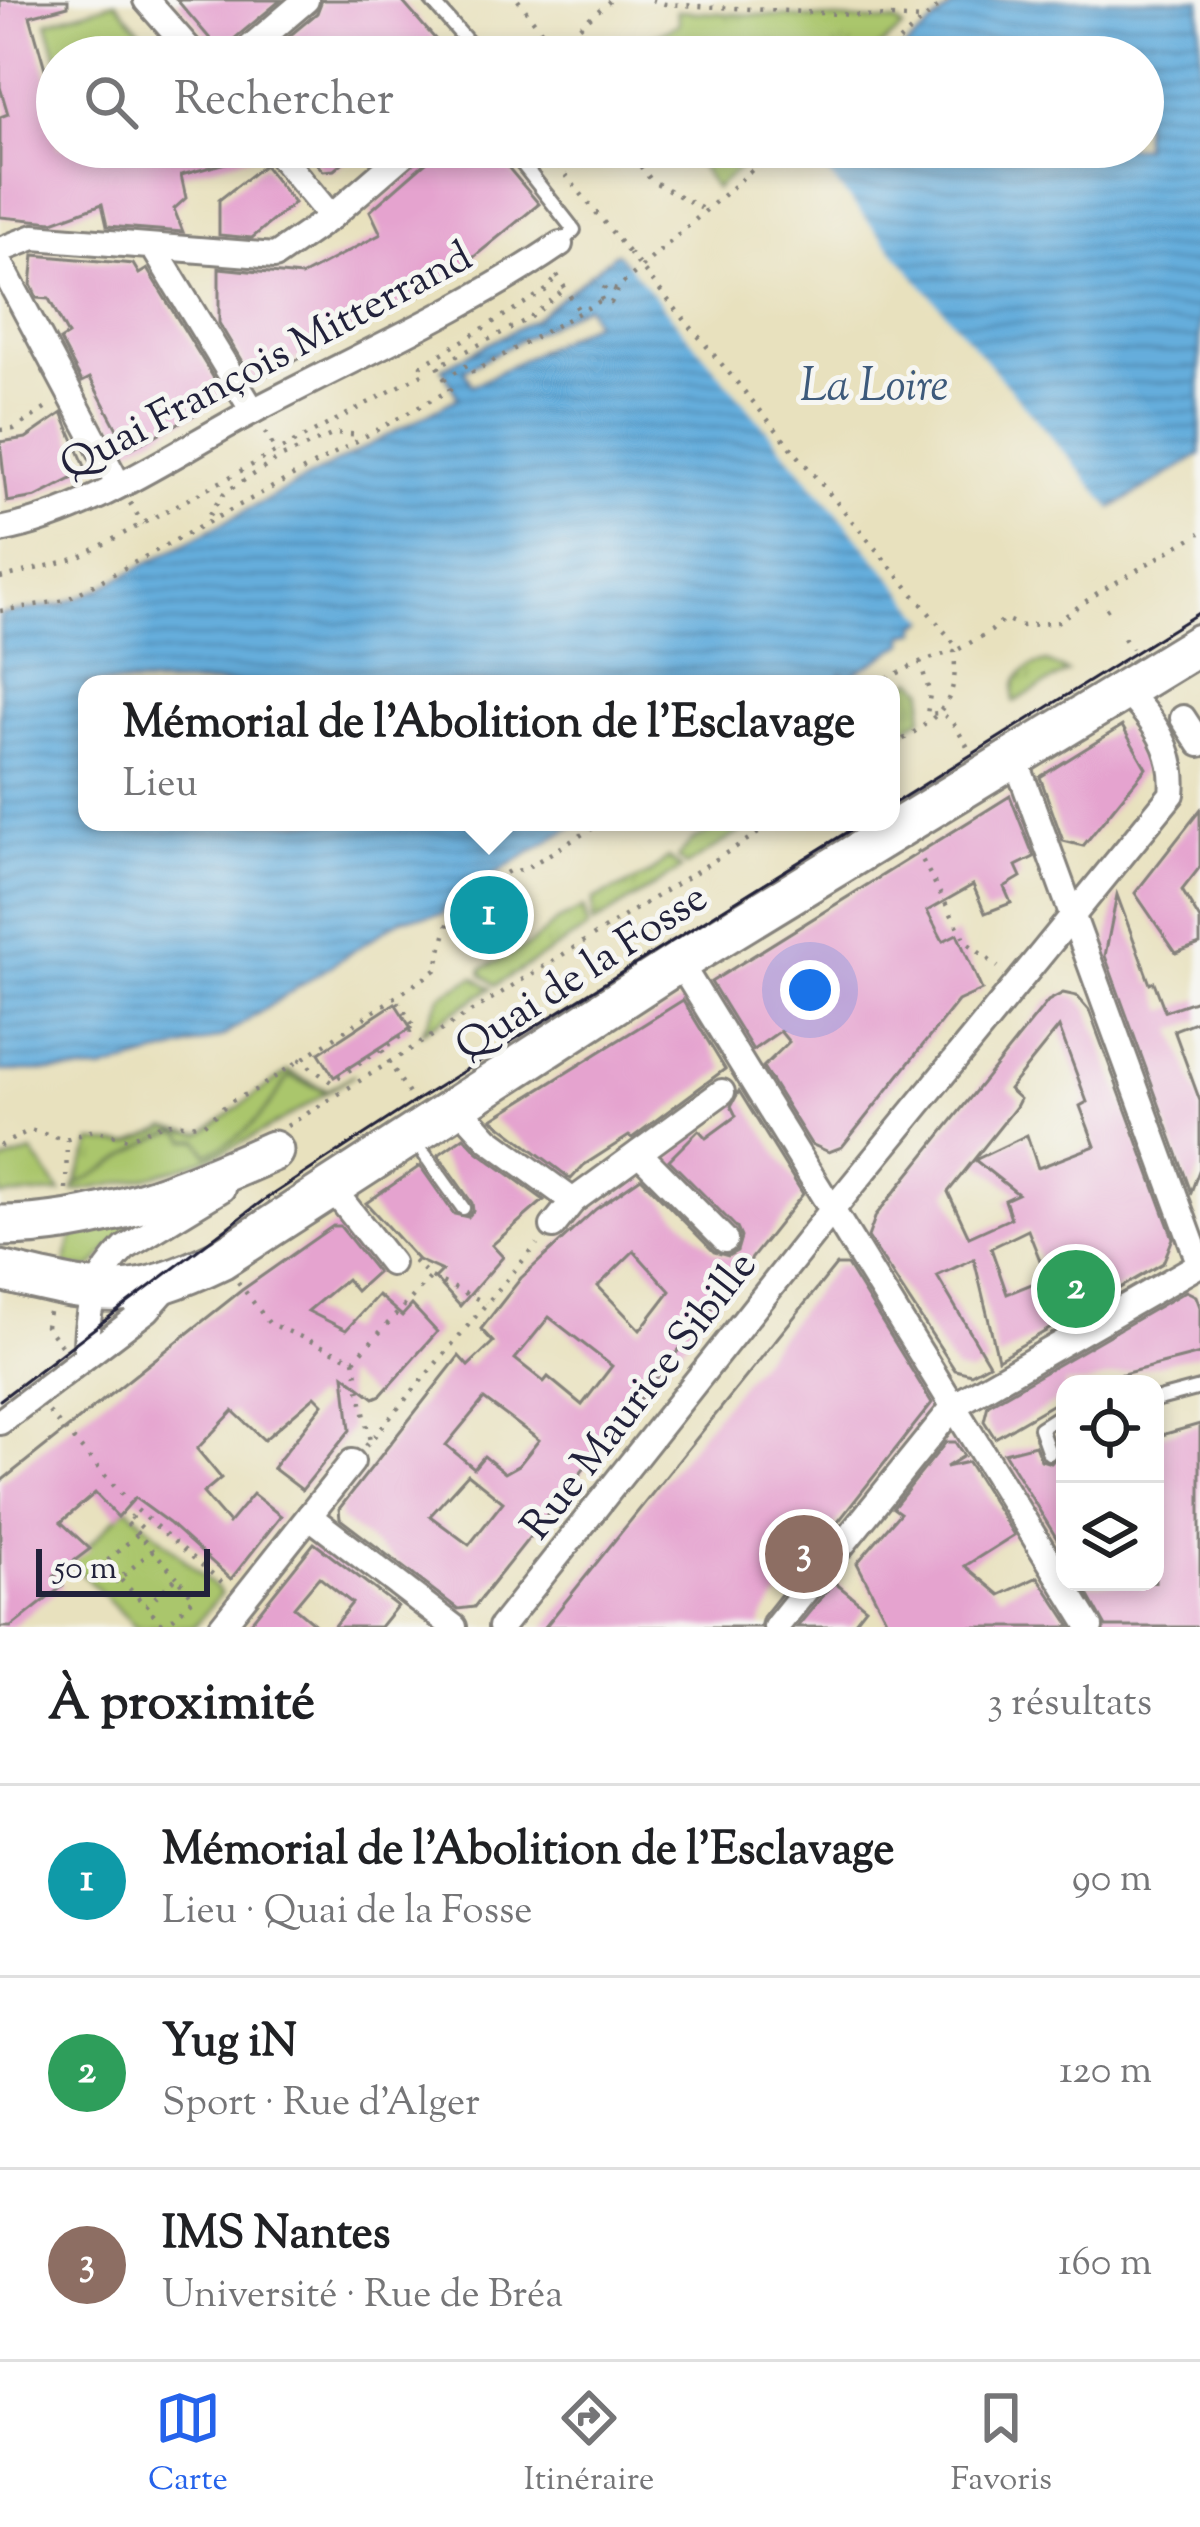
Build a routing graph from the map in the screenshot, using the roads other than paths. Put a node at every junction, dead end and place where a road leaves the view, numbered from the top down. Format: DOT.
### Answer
graph roads {
  1 [pos="146,0"];
  2 [pos="306,0"];
  3 [pos="431,0"];
  4 [pos="178,36"];
  5 [pos="264,36"];
  6 [pos="463,36"];
  7 [pos="290,168"];
  8 [pos="388,168"];
  9 [pos="523,168"];
  10 [pos="331,217"];
  11 [pos="567,237"];
  12 [pos="153,247"];
  13 [pos="0,250"];
  14 [pos="0,263"];
  15 [pos="253,411"];
  16 [pos="118,484"];
  17 [pos="0,530"];
  18 [pos="1200,644"];
  19 [pos="1124,690"];
  20 [pos="1184,718"];
  21 [pos="1200,744"];
  22 [pos="1014,755"];
  23 [pos="900,825"];
  24 [pos="891,831"];
  25 [pos="1071,917"];
  26 [pos="679,962"];
  27 [pos="734,1082"];
  28 [pos="458,1106"];
  29 [pos="274,1142"];
  30 [pos="639,1153"];
  31 [pos="425,1155"];
  32 [pos="332,1187"];
  33 [pos="573,1201"];
  34 [pos="463,1208"];
  35 [pos="832,1209"];
  36 [pos="0,1226"];
  37 [pos="553,1226"];
  38 [pos="725,1240"];
  39 [pos="391,1264"];
  40 [pos="1200,1264"];
  41 [pos="0,1270"];
  42 [pos="170,1283"];
  43 [pos="93,1291"];
  44 [pos="86,1354"];
  45 [pos="1200,1388"];
  46 [pos="1164,1398"];
  47 [pos="955,1405"];
  48 [pos="1056,1418"];
  49 [pos="0,1422"];
  50 [pos="1049,1453"];
  51 [pos="352,1462"];
  52 [pos="309,1516"];
  53 [pos="221,1627"];
  54 [pos="454,1627"];
  55 [pos="501,1627"];
  56 [pos="776,1627"];
  57 [pos="1090,1627"];
  1 -- 4 [label="street"];
  2 -- 5 [label="street"];
  3 -- 6 [label="lane"];
  7 -- 10 [label="street"];
  8 -- 10 [label="street"];
  9 -- 11 [label="lane"];
  10 -- 12 [label="street"];
  11 -- 15 [label="street, Quai François Mitterrand"];
  12 -- 13 [label="street"];
  12 -- 15 [label="street"];
  14 -- 16 [label="street"];
  15 -- 16 [label="street, Quai François Mitterrand"];
  16 -- 17 [label="street, Quai François Mitterrand"];
  18 -- 19 [label="main road, Quai de la Fosse"];
  19 -- 22 [label="main road, Quai de la Fosse"];
  19 -- 25 [label="street, Rue Maurice Sibille"];
  20 -- 21 [label="street"];
  22 -- 23 [label="main road, Quai de la Fosse"];
  22 -- 25 [label="street"];
  24 -- 26 [label="main road, Quai de la Fosse"];
  25 -- 35 [label="street, Rue Maurice Sibille"];
  25 -- 40 [label="street"];
  26 -- 27 [label="street"];
  26 -- 28 [label="main road, Quai de la Fosse"];
  27 -- 30 [label="street"];
  27 -- 35 [label="street"];
  28 -- 32 [label="main road, Quai de la Fosse"];
  28 -- 33 [label="street"];
  29 -- 36 [label="main road"];
  29 -- 43 [label="street"];
  30 -- 33 [label="street"];
  30 -- 38 [label="street"];
  31 -- 34 [label="lane"];
  32 -- 39 [label="street"];
  32 -- 42 [label="main road, Quai de la Fosse"];
  33 -- 37 [label="street"];
  35 -- 47 [label="street"];
  35 -- 55 [label="street, Rue Maurice Sibille"];
  40 -- 47 [label="street"];
  41 -- 43 [label="main road"];
  42 -- 43 [label="main road"];
  42 -- 44 [label="street, Quai de la Fosse"];
  43 -- 44 [label="street"];
  44 -- 49 [label="street, Quai de la Fosse"];
  45 -- 46 [label="lane"];
  47 -- 56 [label="street"];
  47 -- 57 [label="street"];
  48 -- 50 [label="lane"];
  51 -- 52 [label="street"];
  52 -- 53 [label="street"];
  52 -- 54 [label="street"];
}
